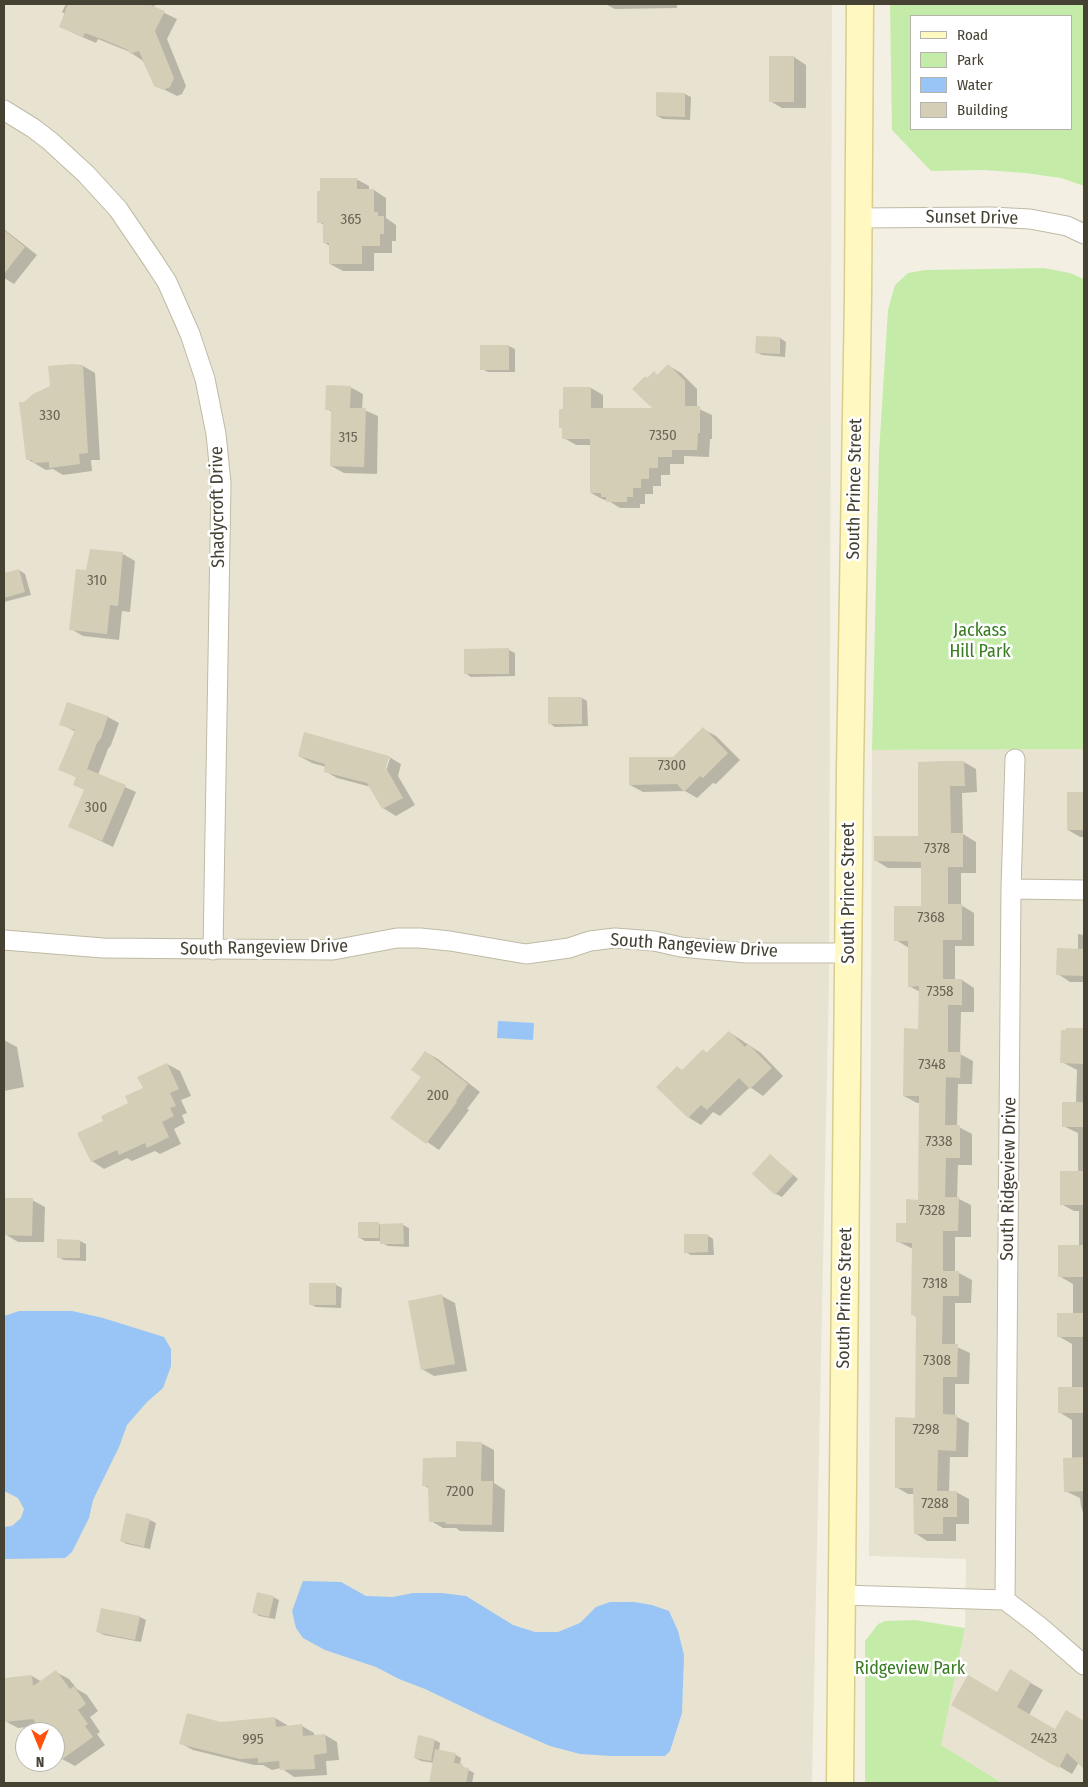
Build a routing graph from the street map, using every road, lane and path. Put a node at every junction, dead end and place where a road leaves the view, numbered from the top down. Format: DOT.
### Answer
graph roads {
  1 [pos="860,4"];
  2 [pos="4,110"];
  3 [pos="858,218"];
  4 [pos="1084,234"];
  5 [pos="1014,758"];
  6 [pos="1011,889"];
  7 [pos="1084,890"];
  8 [pos="4,940"];
  9 [pos="214,950"];
  10 [pos="849,953"];
  11 [pos="842,1594"];
  12 [pos="1005,1600"];
  13 [pos="1084,1665"];
  14 [pos="840,1783"];
  1 -- 3 [label="street, South Prince Street"];
  2 -- 9 [label="street, Shadycroft Drive"];
  3 -- 4 [label="street, Sunset Drive"];
  3 -- 10 [label="street, South Prince Street"];
  5 -- 6 [label="street, South Ridgeview Drive"];
  6 -- 7 [label="street"];
  6 -- 12 [label="street, South Ridgeview Drive"];
  8 -- 9 [label="street, South Rangeview Drive"];
  9 -- 10 [label="street, South Rangeview Drive"];
  10 -- 11 [label="street, South Prince Street"];
  11 -- 12 [label="street"];
  11 -- 14 [label="street, South Prince Street"];
  12 -- 13 [label="street"];
}
